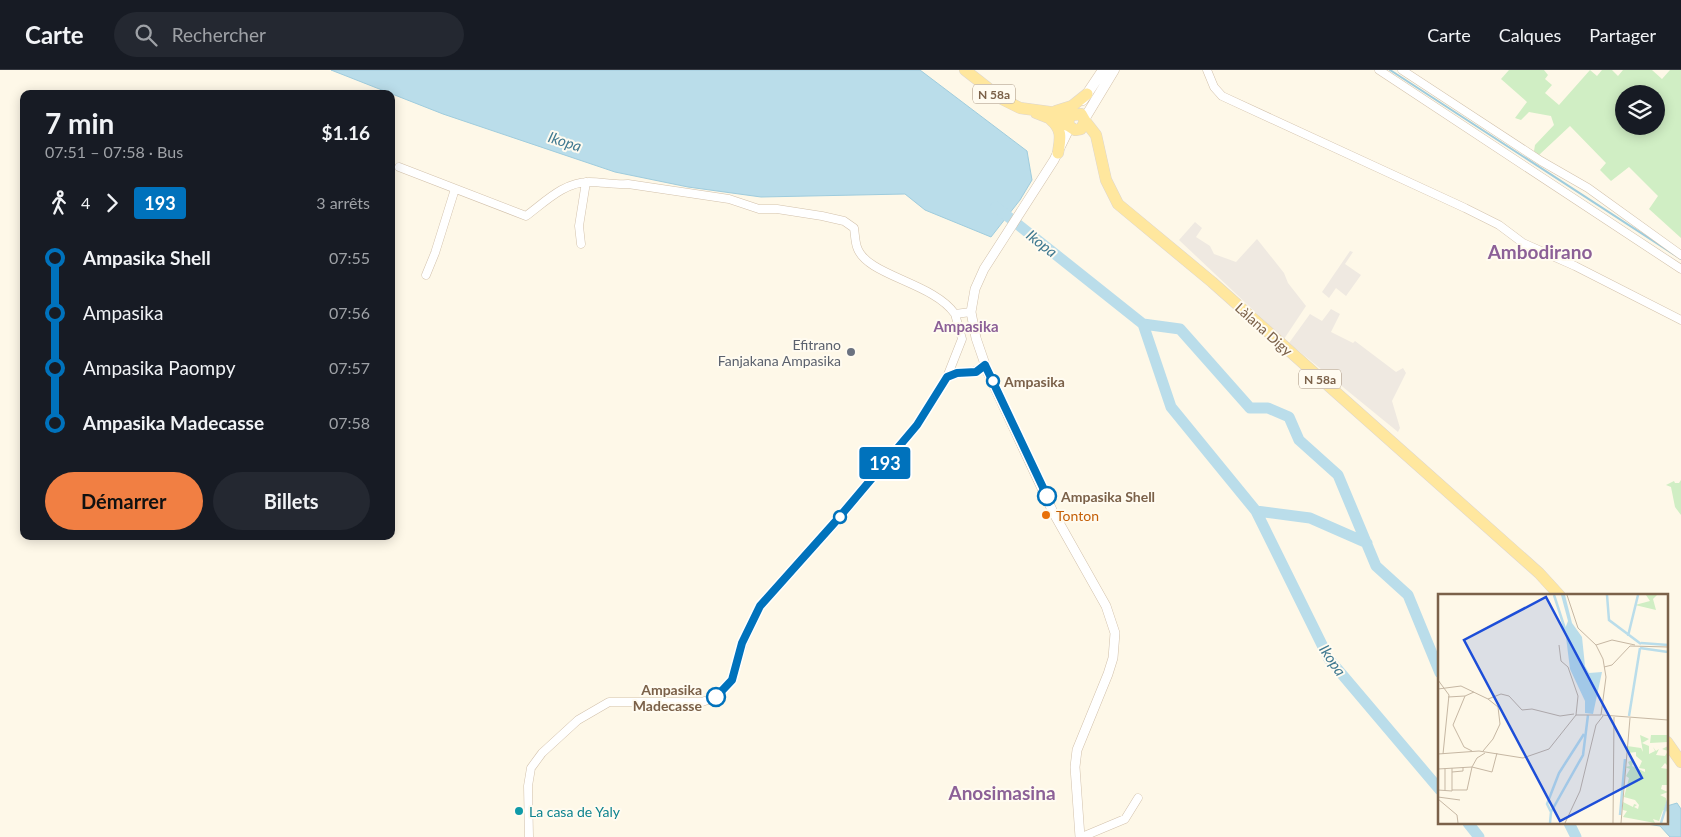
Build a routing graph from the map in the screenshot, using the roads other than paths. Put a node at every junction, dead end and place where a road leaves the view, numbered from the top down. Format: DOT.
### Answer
graph roads {
  1 [pos="964,70"];
  2 [pos="1104,70"];
  3 [pos="1114,70"];
  4 [pos="1207,70"];
  5 [pos="1379,70"];
  6 [pos="1402,70"];
  7 [pos="1087,94"];
  8 [pos="1052,115"];
  9 [pos="1085,119"];
  10 [pos="1073,126"];
  11 [pos="1099,150"];
  12 [pos="1056,156"];
  13 [pos="399,167"];
  14 [pos="586,182"];
  15 [pos="455,189"];
  16 [pos="581,244"];
  17 [pos="1681,255"];
  18 [pos="1681,269"];
  19 [pos="426,275"];
  20 [pos="971,312"];
  21 [pos="955,314"];
  22 [pos="1681,320"];
  23 [pos="985,365"];
  24 [pos="947,377"];
  25 [pos="1558,594"];
  26 [pos="1668,743"];
  27 [pos="1681,762"];
  28 [pos="1138,798"];
  29 [pos="529,837"];
  30 [pos="1081,837"];
  1 -- 8 [label="main road, N 58a"];
  2 -- 7 [label="main road"];
  3 -- 9 [label="main road"];
  4 -- 22 [label="street"];
  5 -- 18 [label="street"];
  6 -- 17 [label="street"];
  7 -- 8 [label="main road"];
  7 -- 10 [label="main road"];
  8 -- 10 [label="main road, N 58a"];
  8 -- 12 [label="main road"];
  9 -- 10 [label="main road"];
  9 -- 11 [label="main road, N 58a"];
  10 -- 11 [label="main road, N 58a"];
  10 -- 12 [label="street"];
  11 -- 25 [label="main road, Làlana Digy / N 58a"];
  12 -- 20 [label="street"];
  13 -- 15 [label="street"];
  14 -- 15 [label="street"];
  14 -- 16 [label="street"];
  14 -- 21 [label="street"];
  15 -- 19 [label="street"];
  20 -- 21 [label="street"];
  20 -- 23 [label="street"];
  21 -- 24 [label="street"];
  23 -- 24 [label="street"];
  23 -- 30 [label="street"];
  24 -- 29 [label="street"];
  26 -- 27 [label="main road"];
  28 -- 30 [label="street"];
}
